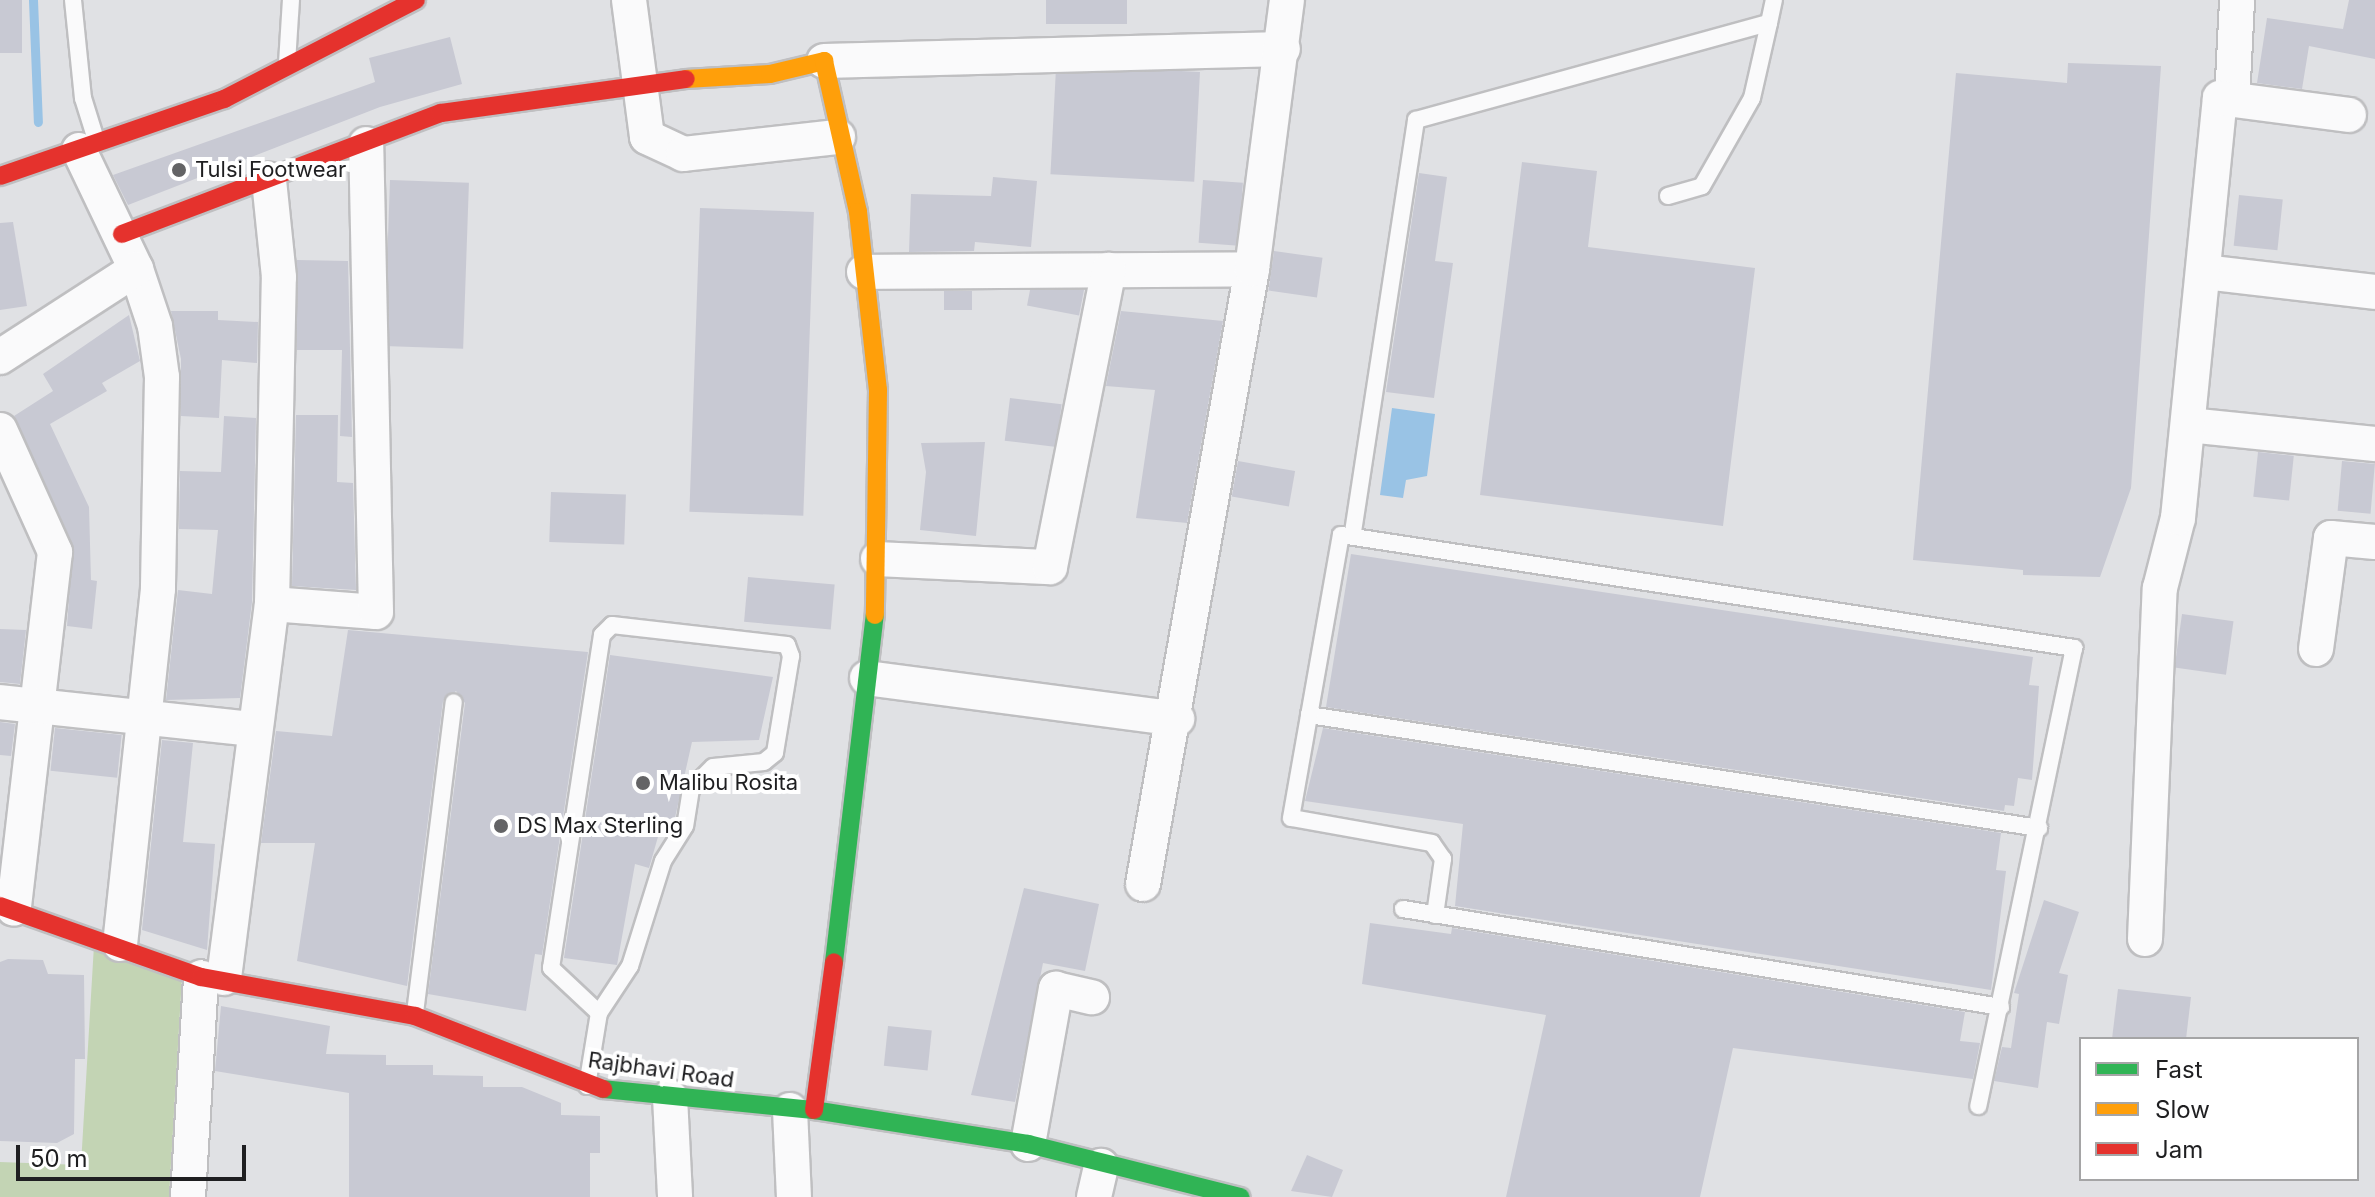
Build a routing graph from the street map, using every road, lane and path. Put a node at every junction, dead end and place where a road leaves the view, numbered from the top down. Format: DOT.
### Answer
graph roads {
  1 [pos="73,0"];
  2 [pos="291,0"];
  3 [pos="416,0"];
  4 [pos="629,0"];
  5 [pos="1287,0"];
  6 [pos="1774,0"];
  7 [pos="2237,0"];
  8 [pos="1769,23"];
  9 [pos="1283,49"];
  10 [pos="824,61"];
  11 [pos="286,68"];
  12 [pos="636,82"];
  13 [pos="2232,100"];
  14 [pos="2349,115"];
  15 [pos="838,137"];
  16 [pos="366,144"];
  17 [pos="88,147"];
  18 [pos="0,176"];
  19 [pos="269,180"];
  20 [pos="1668,196"];
  21 [pos="122,234"];
  22 [pos="136,269"];
  23 [pos="1252,269"];
  24 [pos="1109,270"];
  25 [pos="864,272"];
  26 [pos="2205,272"];
  27 [pos="2375,292"];
  28 [pos="0,357"];
  29 [pos="2188,425"];
  30 [pos="0,430"];
  31 [pos="2375,444"];
  32 [pos="1353,532"];
  33 [pos="2375,542"];
  34 [pos="878,559"];
  35 [pos="272,604"];
  36 [pos="2316,649"];
  37 [pos="867,678"];
  38 [pos="0,702"];
  39 [pos="454,702"];
  40 [pos="37,707"];
  41 [pos="144,715"];
  42 [pos="1309,715"];
  43 [pos="1177,719"];
  44 [pos="251,729"];
  45 [pos="2039,828"];
  46 [pos="1143,884"];
  47 [pos="7,907"];
  48 [pos="1403,909"];
  49 [pos="1435,915"];
  50 [pos="2145,939"];
  51 [pos="120,944"];
  52 [pos="212,978"];
  53 [pos="1092,997"];
  54 [pos="2001,1007"];
  55 [pos="599,1013"];
  56 [pos="415,1016"];
  57 [pos="587,1087"];
  58 [pos="670,1097"];
  59 [pos="1978,1106"];
  60 [pos="802,1110"];
  61 [pos="1028,1144"];
  62 [pos="1098,1182"];
  63 [pos="1207,1192"];
  64 [pos="188,1197"];
  65 [pos="675,1197"];
  66 [pos="794,1197"];
  67 [pos="1241,1197"];
  1 -- 17 [label="lane"];
  2 -- 11 [label="lane"];
  3 -- 11 [label="street"];
  4 -- 12 [label="street"];
  5 -- 9 [label="street"];
  6 -- 8 [label="lane"];
  7 -- 13 [label="street"];
  8 -- 20 [label="lane"];
  8 -- 32 [label="lane"];
  9 -- 10 [label="street"];
  9 -- 23 [label="street"];
  10 -- 12 [label="street"];
  10 -- 15 [label="street"];
  11 -- 17 [label="street"];
  12 -- 15 [label="street"];
  12 -- 16 [label="street"];
  13 -- 14 [label="street"];
  13 -- 26 [label="street"];
  15 -- 25 [label="street"];
  16 -- 19 [label="street"];
  16 -- 35 [label="street"];
  17 -- 18 [label="street"];
  17 -- 21 [label="street"];
  19 -- 21 [label="street"];
  19 -- 35 [label="street"];
  21 -- 22 [label="street"];
  22 -- 28 [label="street"];
  22 -- 41 [label="street"];
  23 -- 24 [label="street"];
  23 -- 43 [label="street"];
  24 -- 25 [label="street"];
  24 -- 34 [label="street"];
  25 -- 34 [label="street"];
  26 -- 27 [label="street"];
  26 -- 29 [label="street"];
  29 -- 31 [label="street"];
  29 -- 50 [label="street"];
  30 -- 40 [label="street"];
  32 -- 42 [label="lane"];
  32 -- 45 [label="lane"];
  33 -- 36 [label="street"];
  34 -- 37 [label="street"];
  35 -- 44 [label="street"];
  37 -- 43 [label="street"];
  37 -- 60 [label="street"];
  38 -- 40 [label="street"];
  39 -- 56 [label="lane"];
  40 -- 41 [label="street"];
  40 -- 47 [label="street"];
  41 -- 44 [label="street"];
  41 -- 51 [label="street"];
  42 -- 45 [label="lane"];
  42 -- 49 [label="lane"];
  43 -- 46 [label="street"];
  44 -- 52 [label="street"];
  45 -- 54 [label="lane"];
  47 -- 51 [label="street, Rajbhavi Road"];
  48 -- 49 [label="lane"];
  49 -- 54 [label="lane"];
  51 -- 52 [label="street, Rajbhavi Road"];
  52 -- 56 [label="street, Rajbhavi Road"];
  52 -- 64 [label="street"];
  53 -- 61 [label="street"];
  54 -- 59 [label="lane"];
  55 -- 55 [label="lane"];
  55 -- 57 [label="lane"];
  56 -- 57 [label="street, Rajbhavi Road"];
  57 -- 58 [label="street, Rajbhavi Road"];
  58 -- 60 [label="street, Rajbhavi Road"];
  58 -- 65 [label="street"];
  60 -- 61 [label="street, Rajbhavi Road"];
  60 -- 66 [label="street"];
  61 -- 62 [label="street, Rajbhavi Road"];
  62 -- 63 [label="street, Rajbhavi Road"];
  63 -- 67 [label="street, Rajbhavi Road"];
}
